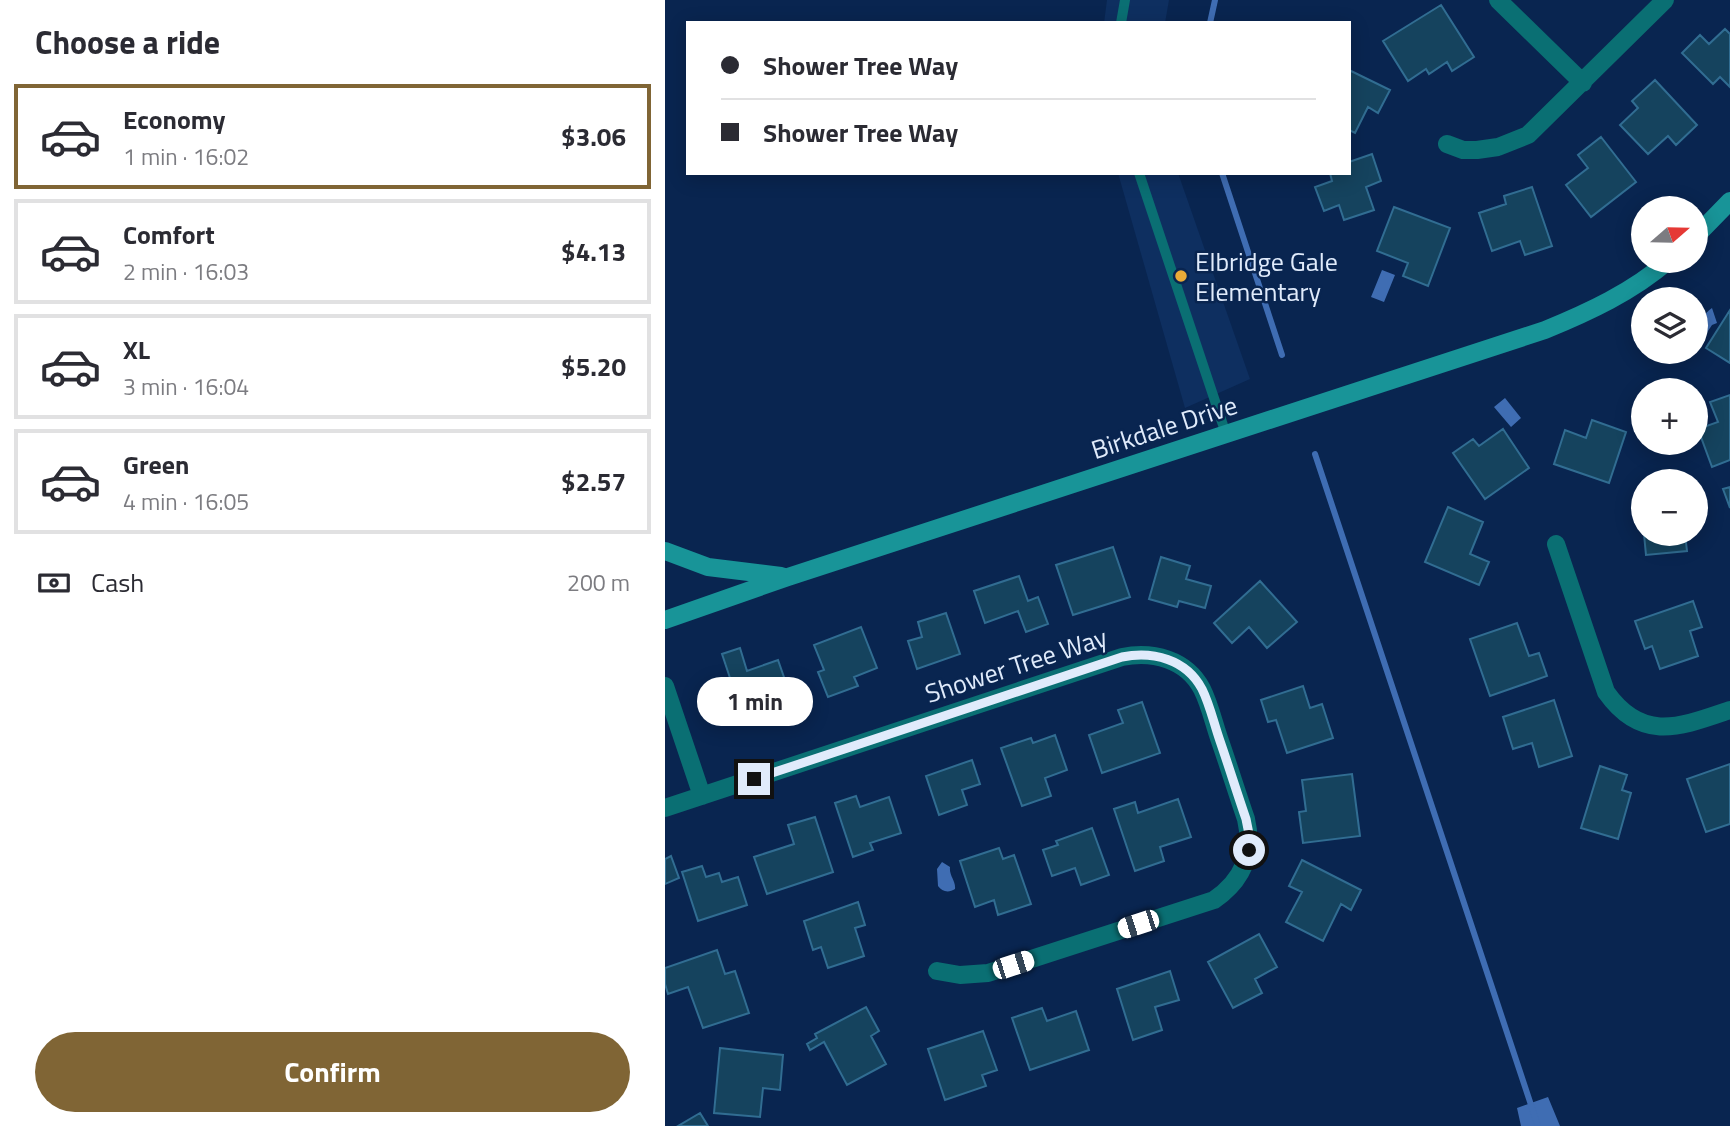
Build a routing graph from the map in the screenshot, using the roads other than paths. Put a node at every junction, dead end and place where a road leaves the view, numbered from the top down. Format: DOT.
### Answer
graph roads {
  1 [pos="1125,0"];
  2 [pos="1498,0"];
  3 [pos="1665,0"];
  4 [pos="1121,21"];
  5 [pos="1583,83"];
  6 [pos="1447,145"];
  7 [pos="1140,175"];
  8 [pos="1730,201"];
  9 [pos="1708,224"];
  10 [pos="1651,273"];
  11 [pos="1226,434"];
  12 [pos="1556,544"];
  13 [pos="665,551"];
  14 [pos="788,577"];
  15 [pos="665,620"];
  16 [pos="665,686"];
  17 [pos="1730,710"];
  18 [pos="702,796"];
  19 [pos="665,808"];
  20 [pos="937,971"];
  1 -- 4 [label="lane"];
  2 -- 5 [label="street"];
  3 -- 5 [label="street"];
  5 -- 6 [label="street"];
  7 -- 11 [label="lane"];
  8 -- 9 [label="street"];
  10 -- 11 [label="street, Birkdale Drive"];
  11 -- 14 [label="street, Birkdale Drive"];
  12 -- 17 [label="street"];
  13 -- 14 [label="street"];
  14 -- 15 [label="street, Birkdale Drive"];
  16 -- 18 [label="street"];
  18 -- 19 [label="street, Shower Tree Way"];
  18 -- 20 [label="street, Shower Tree Way"];
}
